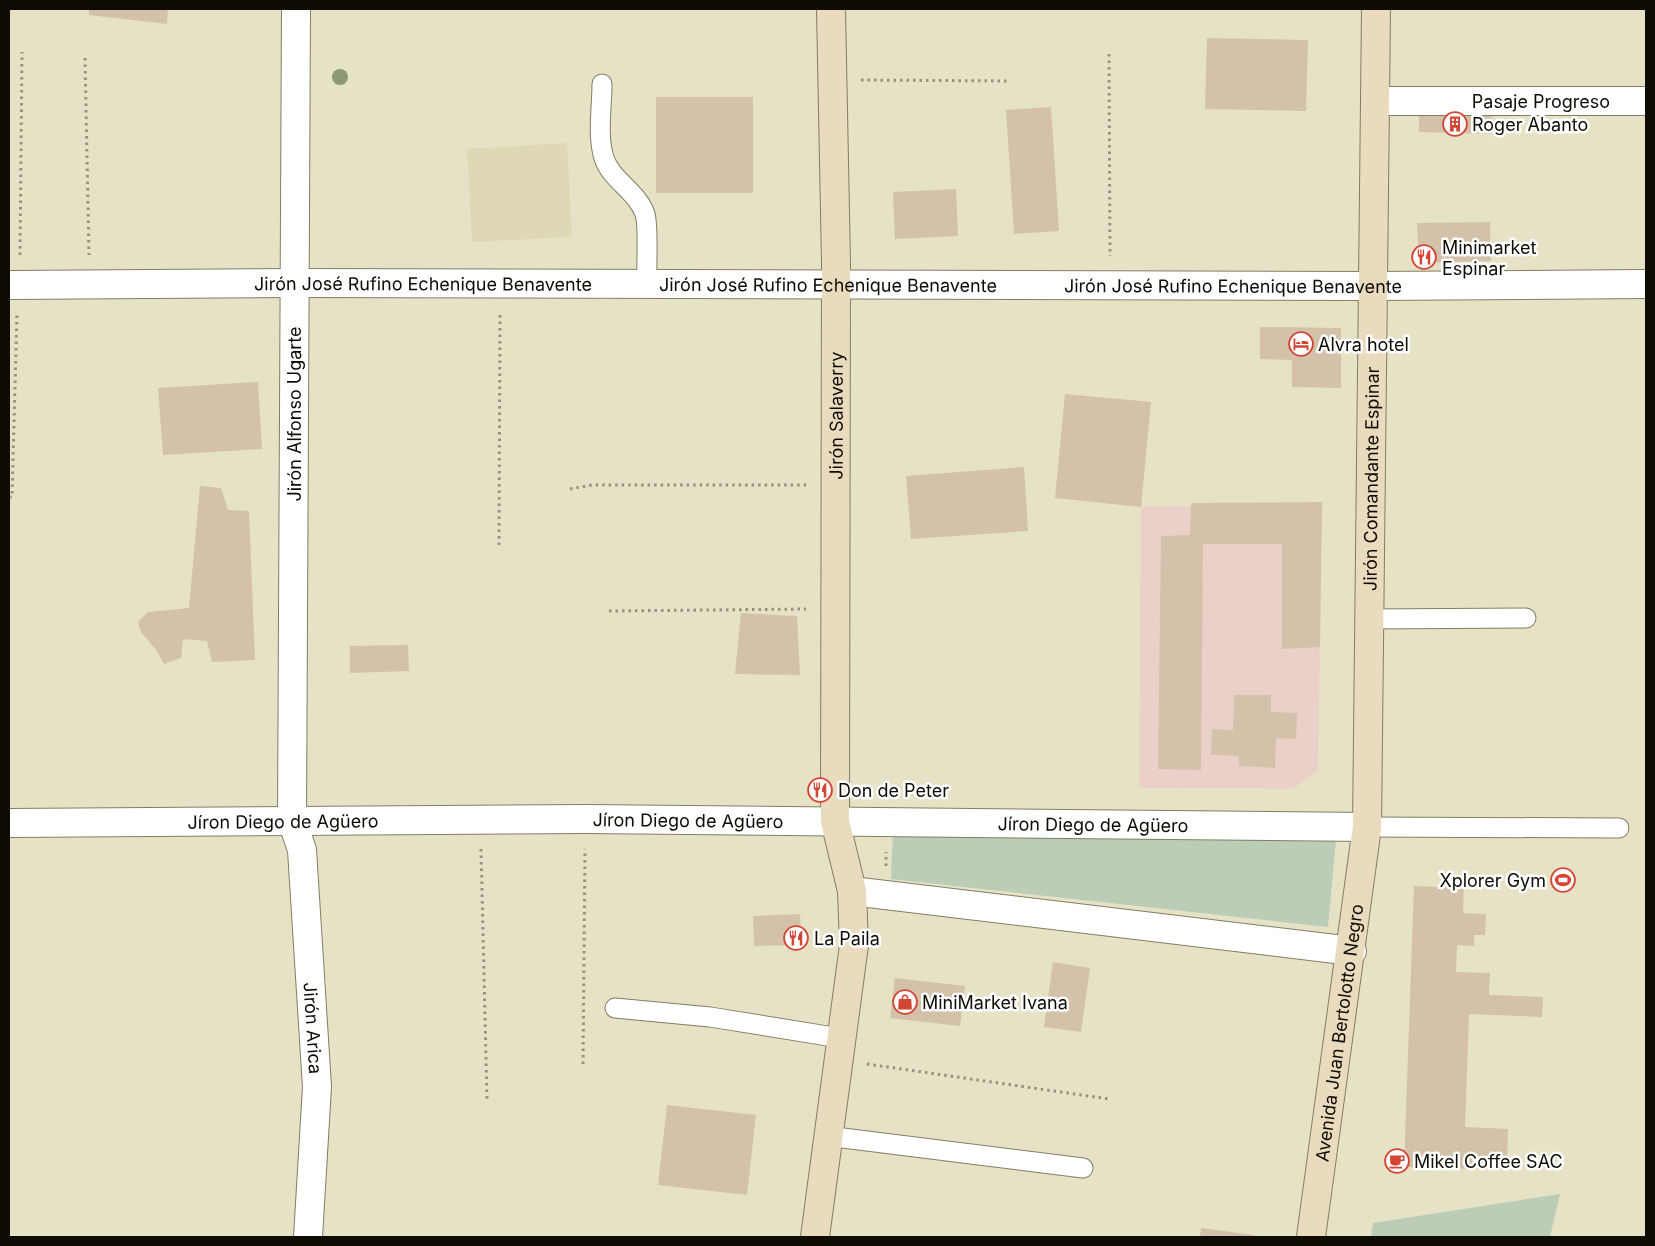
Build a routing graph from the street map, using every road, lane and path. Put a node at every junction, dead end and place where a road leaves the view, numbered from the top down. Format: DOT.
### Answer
graph roads {
  1 [pos="296,9"];
  2 [pos="831,9"];
  3 [pos="1376,9"];
  4 [pos="1109,54"];
  5 [pos="85,58"];
  6 [pos="832,77"];
  7 [pos="1010,81"];
  8 [pos="602,84"];
  9 [pos="1375,101"];
  10 [pos="1646,101"];
  11 [pos="90,283"];
  12 [pos="295,283"];
  13 [pos="500,283"];
  14 [pos="647,284"];
  15 [pos="1646,284"];
  16 [pos="9,285"];
  17 [pos="836,285"];
  18 [pos="1110,285"];
  19 [pos="1373,286"];
  20 [pos="835,486"];
  21 [pos="570,489"];
  22 [pos="499,545"];
  23 [pos="835,609"];
  24 [pos="609,611"];
  25 [pos="1526,618"];
  26 [pos="1369,619"];
  27 [pos="481,819"];
  28 [pos="585,819"];
  29 [pos="292,820"];
  30 [pos="835,821"];
  31 [pos="9,823"];
  32 [pos="888,823"];
  33 [pos="1367,827"];
  34 [pos="1619,828"];
  35 [pos="852,891"];
  36 [pos="885,894"];
  37 [pos="1352,951"];
  38 [pos="615,1008"];
  39 [pos="838,1049"];
  40 [pos="583,1064"];
  41 [pos="487,1099"];
  42 [pos="1109,1099"];
  43 [pos="827,1136"];
  44 [pos="1083,1168"];
  45 [pos="308,1237"];
  46 [pos="815,1237"];
  47 [pos="1311,1237"];
  1 -- 12 [label="street, Jirón Alfonso Ugarte"];
  2 -- 6 [label="main road, Jirón Salaverry"];
  3 -- 9 [label="main road, Jirón Comandante Espinar"];
  4 -- 18 [label="path"];
  5 -- 11 [label="path"];
  6 -- 7 [label="path"];
  6 -- 17 [label="main road, Jirón Salaverry"];
  8 -- 14 [label="lane"];
  9 -- 10 [label="street, Pasaje Progreso"];
  9 -- 19 [label="main road, Jirón Comandante Espinar"];
  11 -- 12 [label="street, Jirón José Rufino Echenique Benavente"];
  11 -- 16 [label="street, Jirón José Rufino Echenique Benavente"];
  12 -- 13 [label="street, Jirón José Rufino Echenique Benavente"];
  12 -- 29 [label="street, Jirón Alfonso Ugarte"];
  13 -- 14 [label="street, Jirón José Rufino Echenique Benavente"];
  13 -- 22 [label="path"];
  14 -- 17 [label="street, Jirón José Rufino Echenique Benavente"];
  15 -- 19 [label="street, Jirón José Rufino Echenique Benavente"];
  17 -- 18 [label="street, Jirón José Rufino Echenique Benavente"];
  17 -- 20 [label="main road, Jirón Salaverry"];
  18 -- 19 [label="street, Jirón José Rufino Echenique Benavente"];
  19 -- 26 [label="main road, Jirón Comandante Espinar"];
  20 -- 21 [label="path"];
  20 -- 23 [label="main road, Jirón Salaverry"];
  23 -- 24 [label="path"];
  23 -- 30 [label="main road, Jirón Salaverry"];
  25 -- 26 [label="lane"];
  26 -- 33 [label="main road, Jirón Comandante Espinar"];
  27 -- 28 [label="street, Jíron Diego de Agüero"];
  27 -- 29 [label="street, Jíron Diego de Agüero"];
  27 -- 41 [label="path"];
  28 -- 30 [label="street, Jíron Diego de Agüero"];
  28 -- 40 [label="path"];
  29 -- 31 [label="street, Jíron Diego de Agüero"];
  29 -- 45 [label="street, Jirón Arica"];
  30 -- 32 [label="street, Jíron Diego de Agüero"];
  30 -- 35 [label="main road, Jirón Salaverry"];
  32 -- 33 [label="street, Jíron Diego de Agüero"];
  32 -- 36 [label="path"];
  33 -- 34 [label="lane"];
  33 -- 37 [label="main road, Avenida Juan Bertolotto Negro"];
  35 -- 36 [label="street"];
  35 -- 39 [label="main road, Jirón Salaverry"];
  36 -- 37 [label="street"];
  37 -- 47 [label="main road, Avenida Juan Bertolotto Negro"];
  38 -- 39 [label="lane"];
  39 -- 42 [label="path"];
  39 -- 43 [label="main road, Jirón Salaverry"];
  43 -- 44 [label="lane"];
  43 -- 46 [label="main road, Jirón Salaverry"];
}
